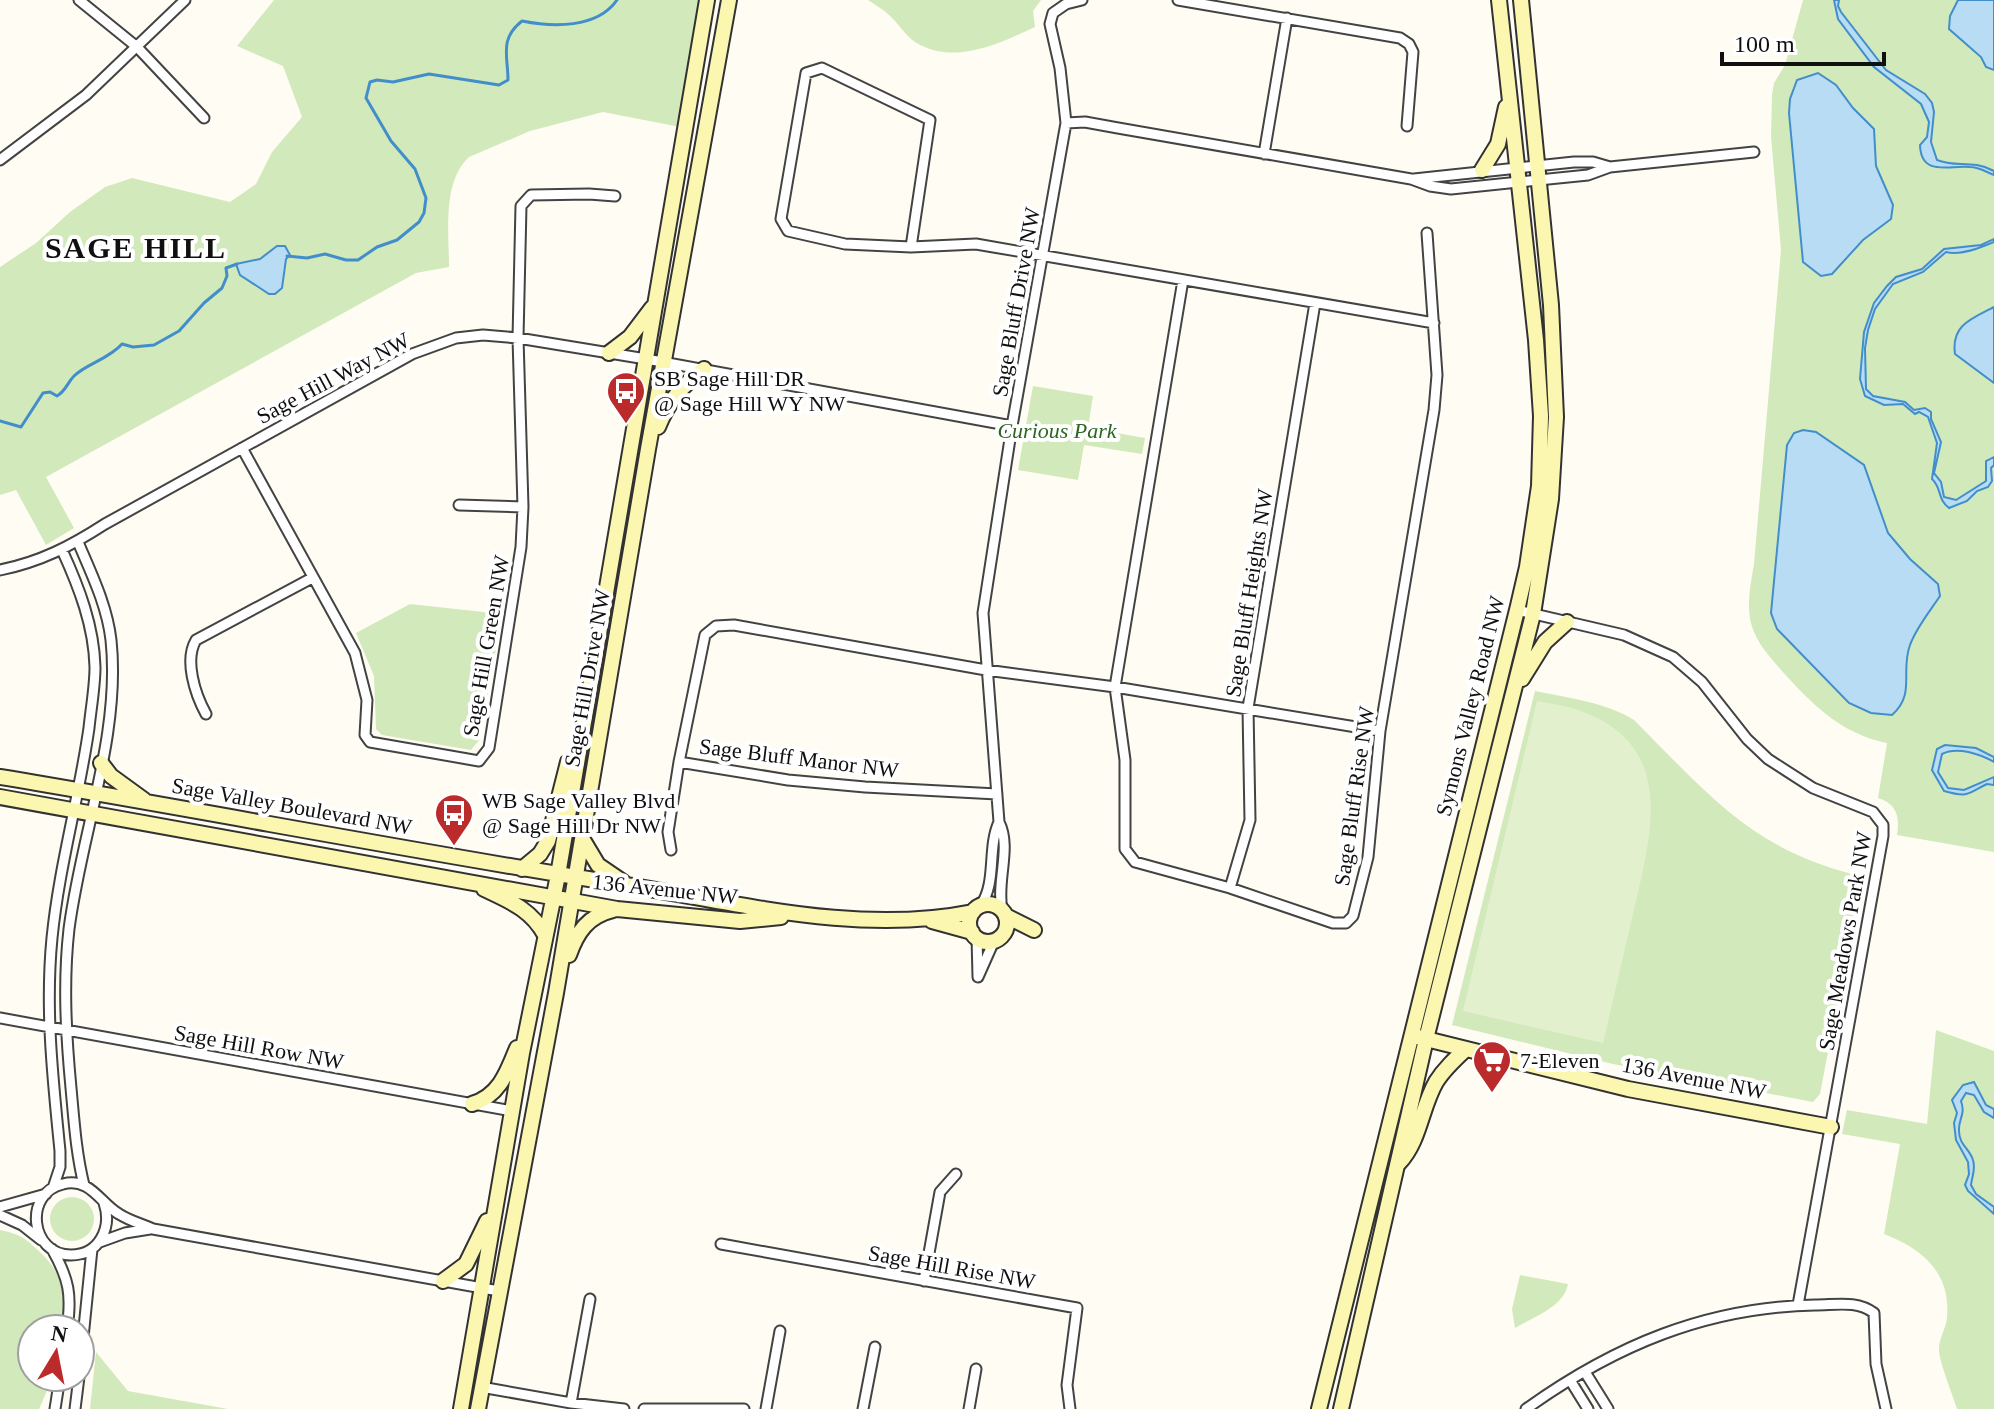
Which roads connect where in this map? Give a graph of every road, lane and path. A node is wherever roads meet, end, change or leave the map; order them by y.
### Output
1 (79, 0) edge
2 (185, 0) edge
3 (707, 0) edge
4 (729, 0) edge
5 (1082, 0) edge
6 (1178, 0) edge
7 (1499, 0) edge
8 (1521, 0) edge
9 (1287, 18) junction
10 (137, 47) junction
11 (1510, 91) junction
12 (204, 118) dead end
13 (1066, 123) junction
14 (1407, 126) dead end
15 (1754, 152) dead end
16 (1264, 154) junction
17 (0, 160) edge
18 (1538, 164) junction
19 (1517, 166) junction
20 (1610, 167) junction
21 (1482, 170) junction
22 (1411, 179) junction
23 (1540, 181) junction
24 (1519, 182) junction
25 (615, 196) dead end
26 (1427, 233) dead end
27 (911, 247) junction
28 (1044, 256) junction
29 (1183, 280) junction
30 (1315, 303) junction
31 (655, 304) junction
32 (1434, 323) junction
33 (518, 338) junction
34 (609, 353) junction
35 (646, 359) junction
36 (664, 362) junction
37 (704, 369) junction
38 (1012, 426) junction
39 (242, 448) junction
40 (648, 449) junction
41 (459, 505) dead end
42 (523, 507) junction
43 (78, 542) junction
44 (62, 550) junction
45 (0, 570) edge
46 (312, 578) junction
47 (1517, 610) junction
48 (1533, 614) junction
49 (1567, 622) junction
50 (986, 670) junction
51 (1115, 687) junction
52 (1514, 693) junction
53 (1248, 708) junction
54 (206, 714) dead end
55 (1380, 731) junction
56 (581, 732) junction
57 (679, 762) junction
58 (101, 763) junction
59 (0, 777) edge
60 (79, 790) junction
61 (95, 793) junction
62 (997, 794) junction
63 (0, 797) edge
64 (147, 803) junction
65 (75, 810) junction
66 (91, 813) junction
67 (999, 822) junction
68 (582, 839) junction
69 (671, 850) dead end
70 (522, 869) junction
71 (558, 875) junction
72 (576, 878) junction
73 (466, 881) junction
74 (630, 886) junction
75 (1230, 888) junction
76 (553, 896) junction
77 (572, 900) junction
78 (617, 909) junction
79 (977, 909) junction
80 (1004, 913) junction
81 (802, 915) junction
82 (928, 920) junction
83 (545, 935) junction
84 (974, 935) junction
85 (999, 937) junction
86 (556, 993) junction
87 (0, 1018) edge
88 (528, 1022) junction
89 (48, 1027) junction
90 (549, 1027) junction
91 (66, 1030) junction
92 (1410, 1035) junction
93 (1426, 1039) junction
94 (1466, 1049) junction
95 (472, 1104) junction
96 (512, 1111) junction
97 (1831, 1127) junction
98 (1396, 1167) junction
99 (956, 1174) dead end
100 (84, 1185) junction
101 (49, 1191) junction
102 (104, 1203) junction
103 (496, 1203) junction
104 (0, 1207) edge
105 (0, 1215) edge
106 (153, 1229) junction
107 (44, 1242) junction
108 (721, 1244) dead end
109 (96, 1245) junction
110 (52, 1249) junction
111 (443, 1281) junction
112 (924, 1281) junction
113 (481, 1288) junction
114 (499, 1291) junction
115 (590, 1299) dead end
116 (1798, 1305) junction
117 (68, 1313) edge
118 (87, 1313) edge
119 (780, 1331) dead end
120 (875, 1347) dead end
121 (976, 1369) dead end
122 (1585, 1372) junction
123 (1570, 1380) junction
124 (481, 1387) junction
125 (571, 1403) junction
126 (461, 1409) edge
127 (478, 1409) edge
128 (624, 1409) edge
129 (644, 1409) edge
130 (744, 1409) edge
131 (766, 1409) edge
132 (863, 1409) edge
133 (969, 1409) edge
134 (1070, 1409) edge
135 (1319, 1409) edge
136 (1341, 1409) edge
137 (1526, 1409) edge
138 (1588, 1409) edge
139 (1608, 1409) edge
140 (1886, 1409) edge

1 - 10 street
2 - 10 street
3 - 31 street, Sage Hill Drive NW
4 - 36 street, Sage Hill Drive NW
5 - 13 street, Sage Bluff Drive NW
6 - 9 street
7 - 11 street, Symons Valley Road NW
8 - 18 street, Symons Valley Road NW
9 - 14 street
9 - 16 street
10 - 12 street
10 - 17 street
11 - 19 street, Symons Valley Road NW
11 - 21 street
13 - 16 street
13 - 28 street, Sage Bluff Drive NW
15 - 20 street
16 - 22 street
18 - 19 street
18 - 20 street
18 - 23 street, Symons Valley Road NW
19 - 21 street
19 - 24 street, Symons Valley Road NW
20 - 23 street
21 - 22 street
22 - 24 street
23 - 24 street
23 - 48 street, Symons Valley Road NW
24 - 47 street, Symons Valley Road NW
25 - 33 street, Sage Hill Green NW
26 - 32 street, Sage Bluff Rise NW
27 - 27 street
27 - 28 street
28 - 29 street
28 - 38 street, Sage Bluff Drive NW
29 - 30 street
29 - 51 street, Sage Bluff Rise NW
30 - 32 street
30 - 53 street, Sage Bluff Heights NW
31 - 34 street
31 - 35 street, Sage Hill Drive NW
32 - 55 street, Sage Bluff Rise NW
33 - 34 street, Sage Hill Way NW
33 - 39 street, Sage Hill Way NW
33 - 42 street, Sage Hill Green NW
34 - 35 street, Sage Hill Way NW
35 - 36 street, Sage Hill Way NW
35 - 56 street, Sage Hill Drive NW
36 - 37 street, Sage Hill Way NW
36 - 40 street, Sage Hill Drive NW
37 - 38 street, Sage Hill Way NW
37 - 40 street
38 - 50 street, Sage Bluff Drive NW
39 - 43 street, Sage Hill Way NW
39 - 46 street, Sage Hill Green NW
40 - 68 street, Sage Hill Drive NW
41 - 42 street
42 - 46 street, Sage Hill Green NW
43 - 44 street, Sage Hill Way NW
43 - 58 street
44 - 45 street, Sage Hill Way NW
44 - 60 street
46 - 54 street
47 - 48 street, Sage Meadows Park NW
47 - 92 street, Symons Valley Road NW
48 - 49 street, Sage Meadows Park NW
48 - 52 street, Symons Valley Road NW
49 - 52 street
49 - 97 street, Sage Meadows Park NW
50 - 51 street, Sage Bluff Manor NW
50 - 57 street, Sage Bluff Manor NW
50 - 62 street, Sage Bluff Drive NW
51 - 53 street, Sage Bluff Manor NW
51 - 75 street, Sage Bluff Rise NW
52 - 93 street, Symons Valley Road NW
53 - 55 street, Sage Bluff Manor NW
53 - 75 street, Sage Bluff Heights NW
55 - 75 street, Sage Bluff Rise NW
56 - 70 street
56 - 71 street, Sage Hill Drive NW
57 - 62 street, Sage Bluff Manor NW
57 - 69 street
58 - 61 street
58 - 64 street
59 - 60 street, Sage Valley Boulevard NW
60 - 61 street, Sage Valley Boulevard NW
60 - 65 street
61 - 64 street, Sage Valley Boulevard NW
61 - 66 street
62 - 67 street, Sage Bluff Drive NW
63 - 65 street, Sage Valley Boulevard NW
64 - 70 street, Sage Valley Boulevard NW
65 - 66 street, Sage Valley Boulevard NW
65 - 89 street
66 - 73 street, Sage Valley Boulevard NW
66 - 91 street
67 - 79 street, Sage Bluff Drive NW
67 - 80 street, Sage Bluff Drive NW
68 - 72 street, Sage Hill Drive NW
68 - 74 street
70 - 71 street, Sage Valley Boulevard NW
71 - 72 street, Sage Valley Boulevard NW
71 - 76 street, Sage Hill Drive NW
72 - 74 street, 136 Avenue NW
72 - 77 street, Sage Hill Drive NW
73 - 76 street, Sage Valley Boulevard NW
73 - 83 street
74 - 81 street, 136 Avenue NW
76 - 77 street, Sage Valley Boulevard NW
76 - 83 street, Sage Hill Drive NW
77 - 78 street, 136 Avenue NW
77 - 86 street, Sage Hill Drive NW
78 - 81 street, 136 Avenue NW
78 - 86 street
79 - 80 street
79 - 82 street, 136 Avenue NW
79 - 84 street
80 - 85 street
80 - 85 street
81 - 82 street, 136 Avenue NW
82 - 84 street, 136 Avenue NW
83 - 88 street, Sage Hill Drive NW
84 - 85 street
84 - 85 street
86 - 90 street, Sage Hill Drive NW
87 - 89 street, Sage Hill Row NW
88 - 90 street
88 - 95 street
88 - 96 street, Sage Hill Drive NW
89 - 91 street, Sage Hill Row NW
89 - 101 street
90 - 114 street, Sage Hill Drive NW
91 - 95 street, Sage Hill Row NW
91 - 100 street
92 - 93 street, 136 Avenue NW
92 - 135 street, Symons Valley Road NW
93 - 94 street, 136 Avenue NW
93 - 98 street, Symons Valley Road NW
94 - 97 street, 136 Avenue NW
94 - 98 street
95 - 96 street, Sage Hill Row NW
96 - 103 street, Sage Hill Drive NW
97 - 116 street, Sage Meadows Park NW
98 - 136 street, Symons Valley Road NW
99 - 112 street
100 - 101 street
100 - 102 street
101 - 104 street
101 - 107 street
102 - 106 street
102 - 109 street
103 - 111 street
103 - 113 street, Sage Hill Drive NW
105 - 107 street
106 - 109 street
106 - 111 street
107 - 110 street
108 - 112 street, Sage Hill Rise NW
109 - 110 street
109 - 118 street
110 - 117 street
111 - 113 street
112 - 134 street, Sage Hill Rise NW
113 - 114 street
113 - 126 street, Sage Hill Drive NW
114 - 124 street, Sage Hill Drive NW
115 - 125 street
116 - 122 street
116 - 140 street
119 - 131 street
120 - 132 street
121 - 133 street
122 - 123 street
122 - 139 street
123 - 137 street
123 - 138 street
124 - 125 street
124 - 127 street, Sage Hill Drive NW
125 - 128 street
129 - 130 street

